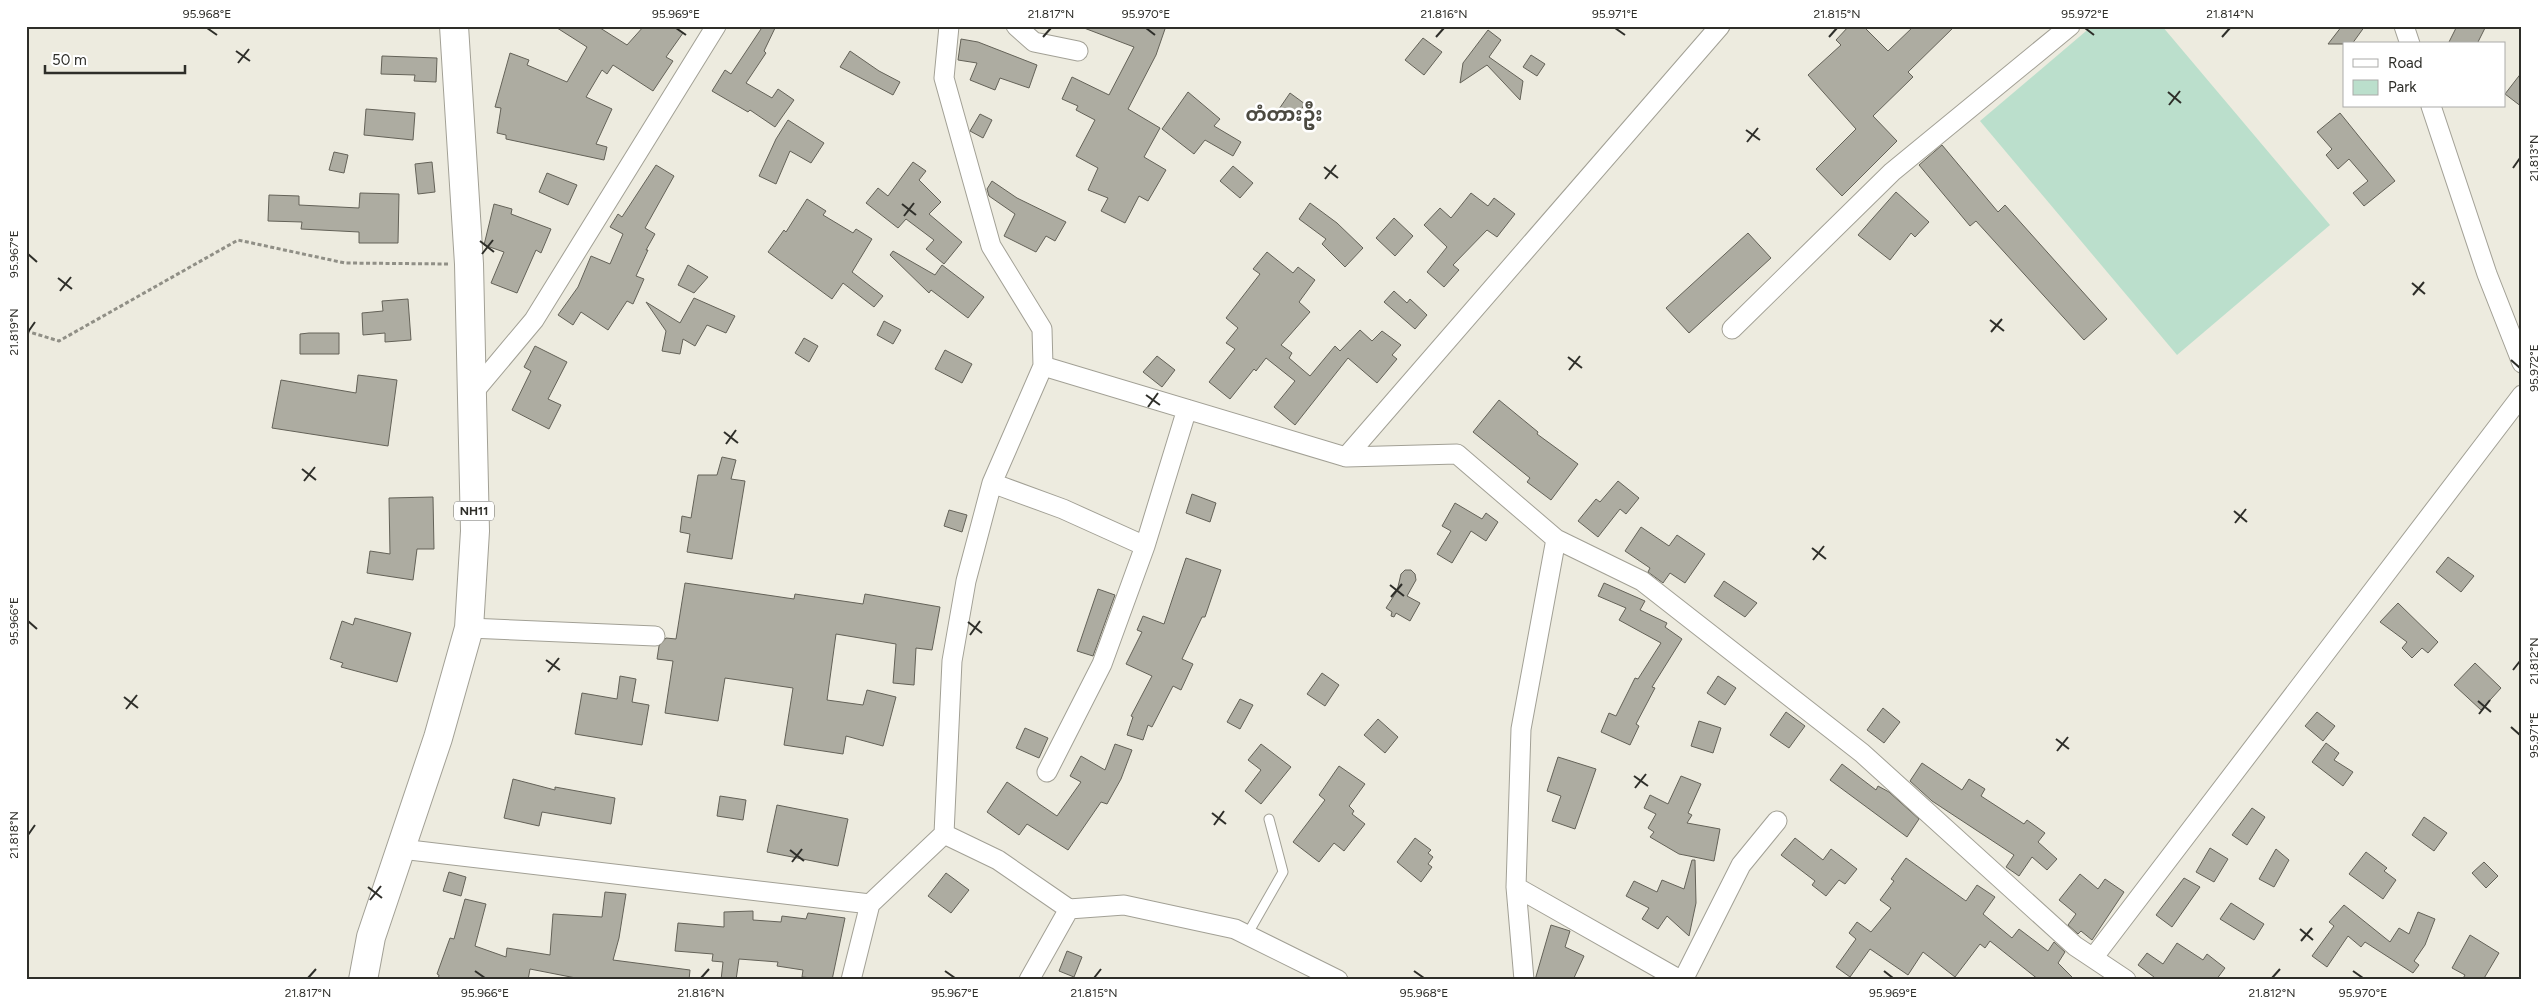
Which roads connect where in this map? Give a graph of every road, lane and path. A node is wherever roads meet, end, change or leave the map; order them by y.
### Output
1 (454, 26) edge
2 (716, 26) edge
3 (949, 26) edge
4 (1016, 26) edge
5 (1720, 26) edge
6 (2070, 26) edge
7 (2404, 26) edge
8 (2409, 42) edge
9 (1078, 51) dead end
10 (2432, 108) edge
11 (470, 264) junction
12 (1732, 329) dead end
13 (26, 331) edge
14 (2522, 363) edge
15 (1043, 366) junction
16 (472, 394) junction
17 (2522, 395) edge
18 (1187, 409) junction
19 (1346, 457) junction
20 (992, 483) junction
21 (1556, 539) junction
22 (1145, 546) junction
23 (469, 628) junction
24 (655, 636) dead end
25 (1047, 772) dead end
26 (1269, 819) dead end
27 (1777, 822) dead end
28 (944, 834) junction
29 (401, 850) junction
30 (1516, 887) junction
31 (870, 904) junction
32 (1069, 909) junction
33 (1247, 935) junction
34 (2093, 958) junction
35 (363, 980) edge
36 (851, 980) edge
37 (1029, 980) edge
38 (1338, 980) edge
39 (1524, 980) edge
40 (1682, 980) edge
41 (2126, 980) edge

1 - 11 highway, NH11
2 - 16 street
3 - 15 street
4 - 9 street
5 - 19 street
6 - 12 street
7 - 8 street
10 - 14 street
11 - 13 path
11 - 16 highway, NH11
15 - 18 street
15 - 20 street
16 - 23 highway, NH11
17 - 34 street
18 - 19 street
18 - 22 street
19 - 21 street
20 - 22 street
20 - 28 street
21 - 30 street
21 - 34 street
22 - 25 street
23 - 24 street
23 - 29 highway, NH11
26 - 33 lane
27 - 40 street
28 - 31 street
28 - 32 street
29 - 31 street
29 - 35 highway, NH11
30 - 39 street
30 - 40 street
31 - 36 street
32 - 33 street
32 - 37 street
33 - 38 street
34 - 41 street

